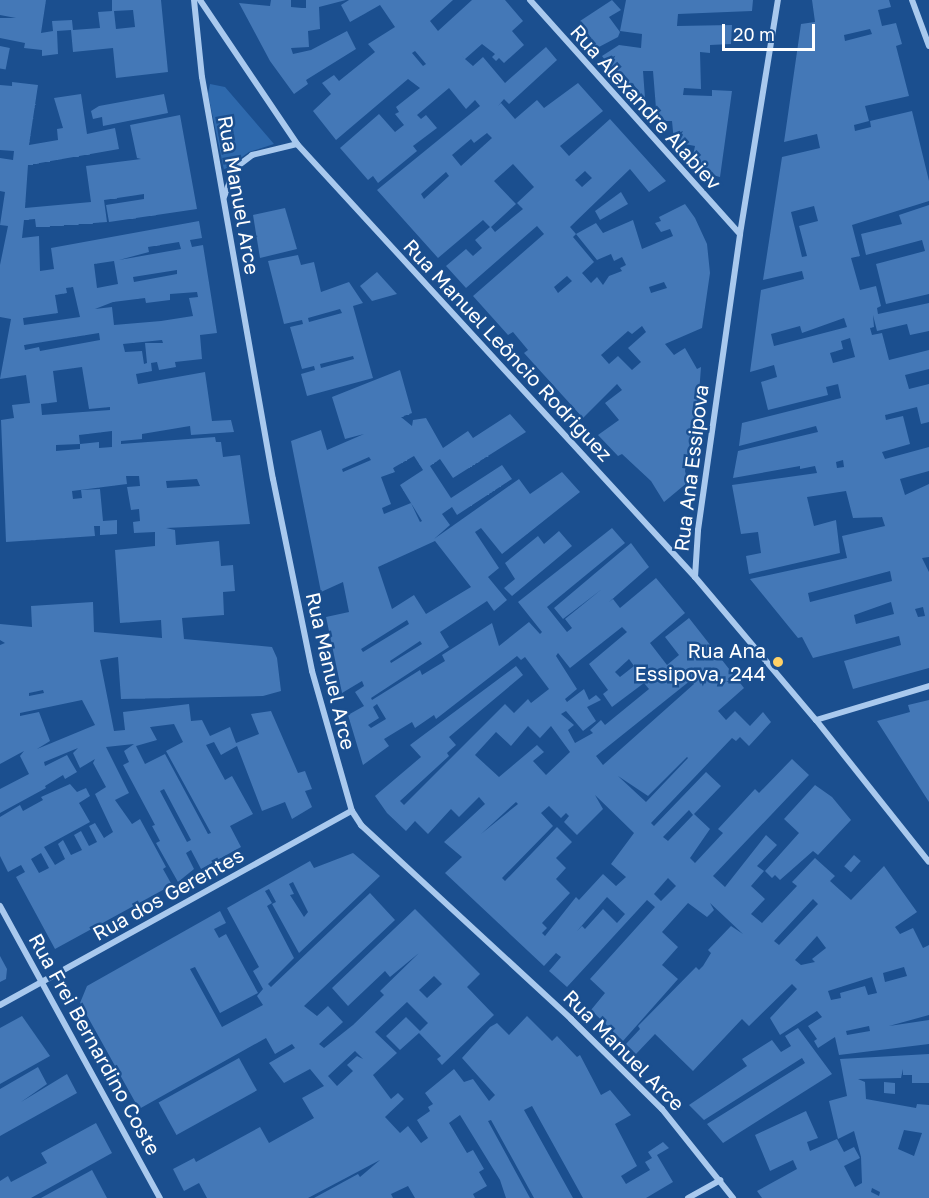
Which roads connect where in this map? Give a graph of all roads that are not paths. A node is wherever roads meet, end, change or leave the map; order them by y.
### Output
1 (194, 0) edge
2 (200, 0) edge
3 (530, 0) edge
4 (778, 0) edge
5 (912, 0) edge
6 (929, 46) edge
7 (297, 144) junction
8 (223, 200) junction
9 (740, 234) junction
10 (695, 577) junction
11 (929, 686) edge
12 (816, 720) junction
13 (352, 811) junction
14 (929, 862) edge
15 (0, 906) edge
16 (42, 982) junction
17 (0, 1005) edge
18 (720, 1180) junction
19 (160, 1198) edge
20 (688, 1198) edge
21 (733, 1198) edge

1 - 8 street, Rua Manuel Arce
2 - 7 street, Rua Manuel Leôncio Rodriguez
3 - 9 street, Rua Alexandre Alabiev
4 - 9 street, Rua Ana Essipova
5 - 6 street
7 - 8 street
7 - 10 street, Rua Manuel Leôncio Rodriguez
8 - 13 street, Rua Manuel Arce
9 - 10 street, Rua Ana Essipova
10 - 12 street, Rua Ana Essipova
11 - 12 street
12 - 14 street, Rua Ana Essipova
13 - 16 street, Rua dos Gerentes
13 - 18 street, Rua Manuel Arce
15 - 16 street, Rua Frei Bernardino Coste
16 - 17 street, Rua dos Gerentes
16 - 19 street, Rua Frei Bernardino Coste
18 - 20 street
18 - 21 street, Rua Manuel Arce

